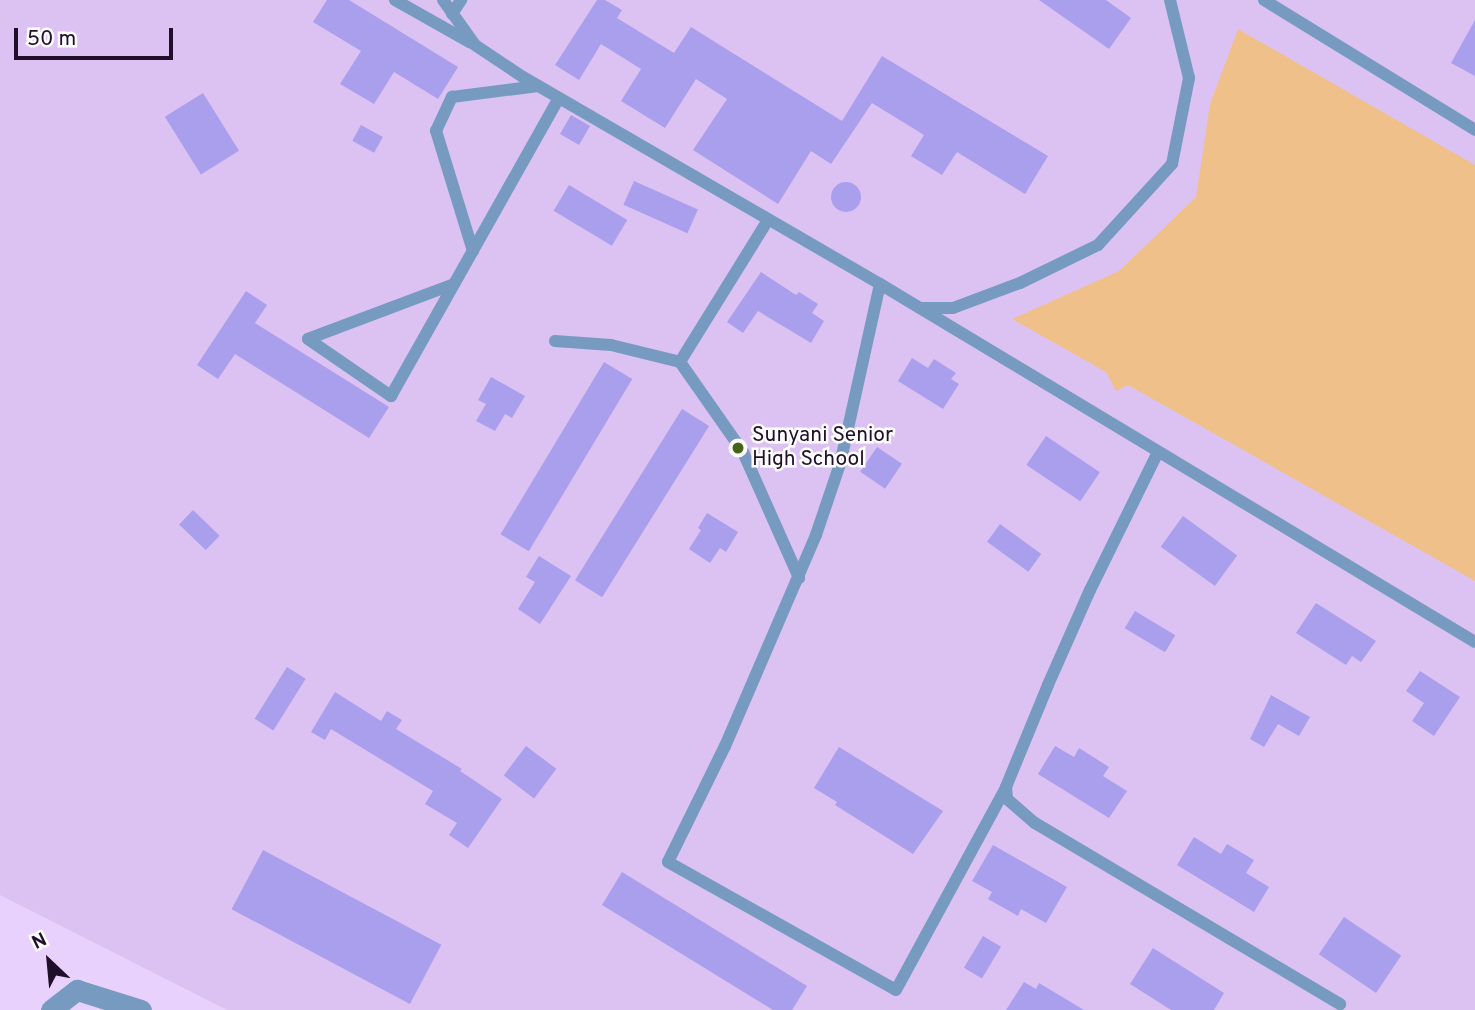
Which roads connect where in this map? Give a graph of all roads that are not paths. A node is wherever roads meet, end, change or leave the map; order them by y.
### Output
1 (395, 0) edge
2 (443, 0) edge
3 (461, 0) edge
4 (1170, 0) edge
5 (1264, 0) edge
6 (453, 14) junction
7 (475, 45) junction
8 (538, 86) junction
9 (559, 98) junction
10 (1475, 130) edge
11 (768, 220) junction
12 (473, 251) junction
13 (454, 284) junction
14 (880, 284) junction
15 (918, 308) junction
16 (555, 341) dead end
17 (680, 362) junction
18 (1158, 452) junction
19 (799, 578) junction
20 (1475, 642) edge
21 (1006, 787) junction
22 (1340, 1004) dead end
23 (51, 1010) edge
24 (141, 1010) edge

1 - 7 lane
2 - 6 lane
3 - 6 lane
4 - 15 lane
5 - 10 lane
6 - 7 lane
7 - 8 lane
8 - 9 lane
8 - 12 lane
9 - 11 lane
9 - 12 lane
11 - 14 lane
11 - 17 lane
12 - 13 lane
13 - 13 lane
14 - 15 lane
14 - 19 lane
15 - 18 lane
16 - 17 lane
17 - 19 lane
18 - 20 lane
18 - 21 lane
19 - 21 lane
21 - 22 lane
23 - 24 street

